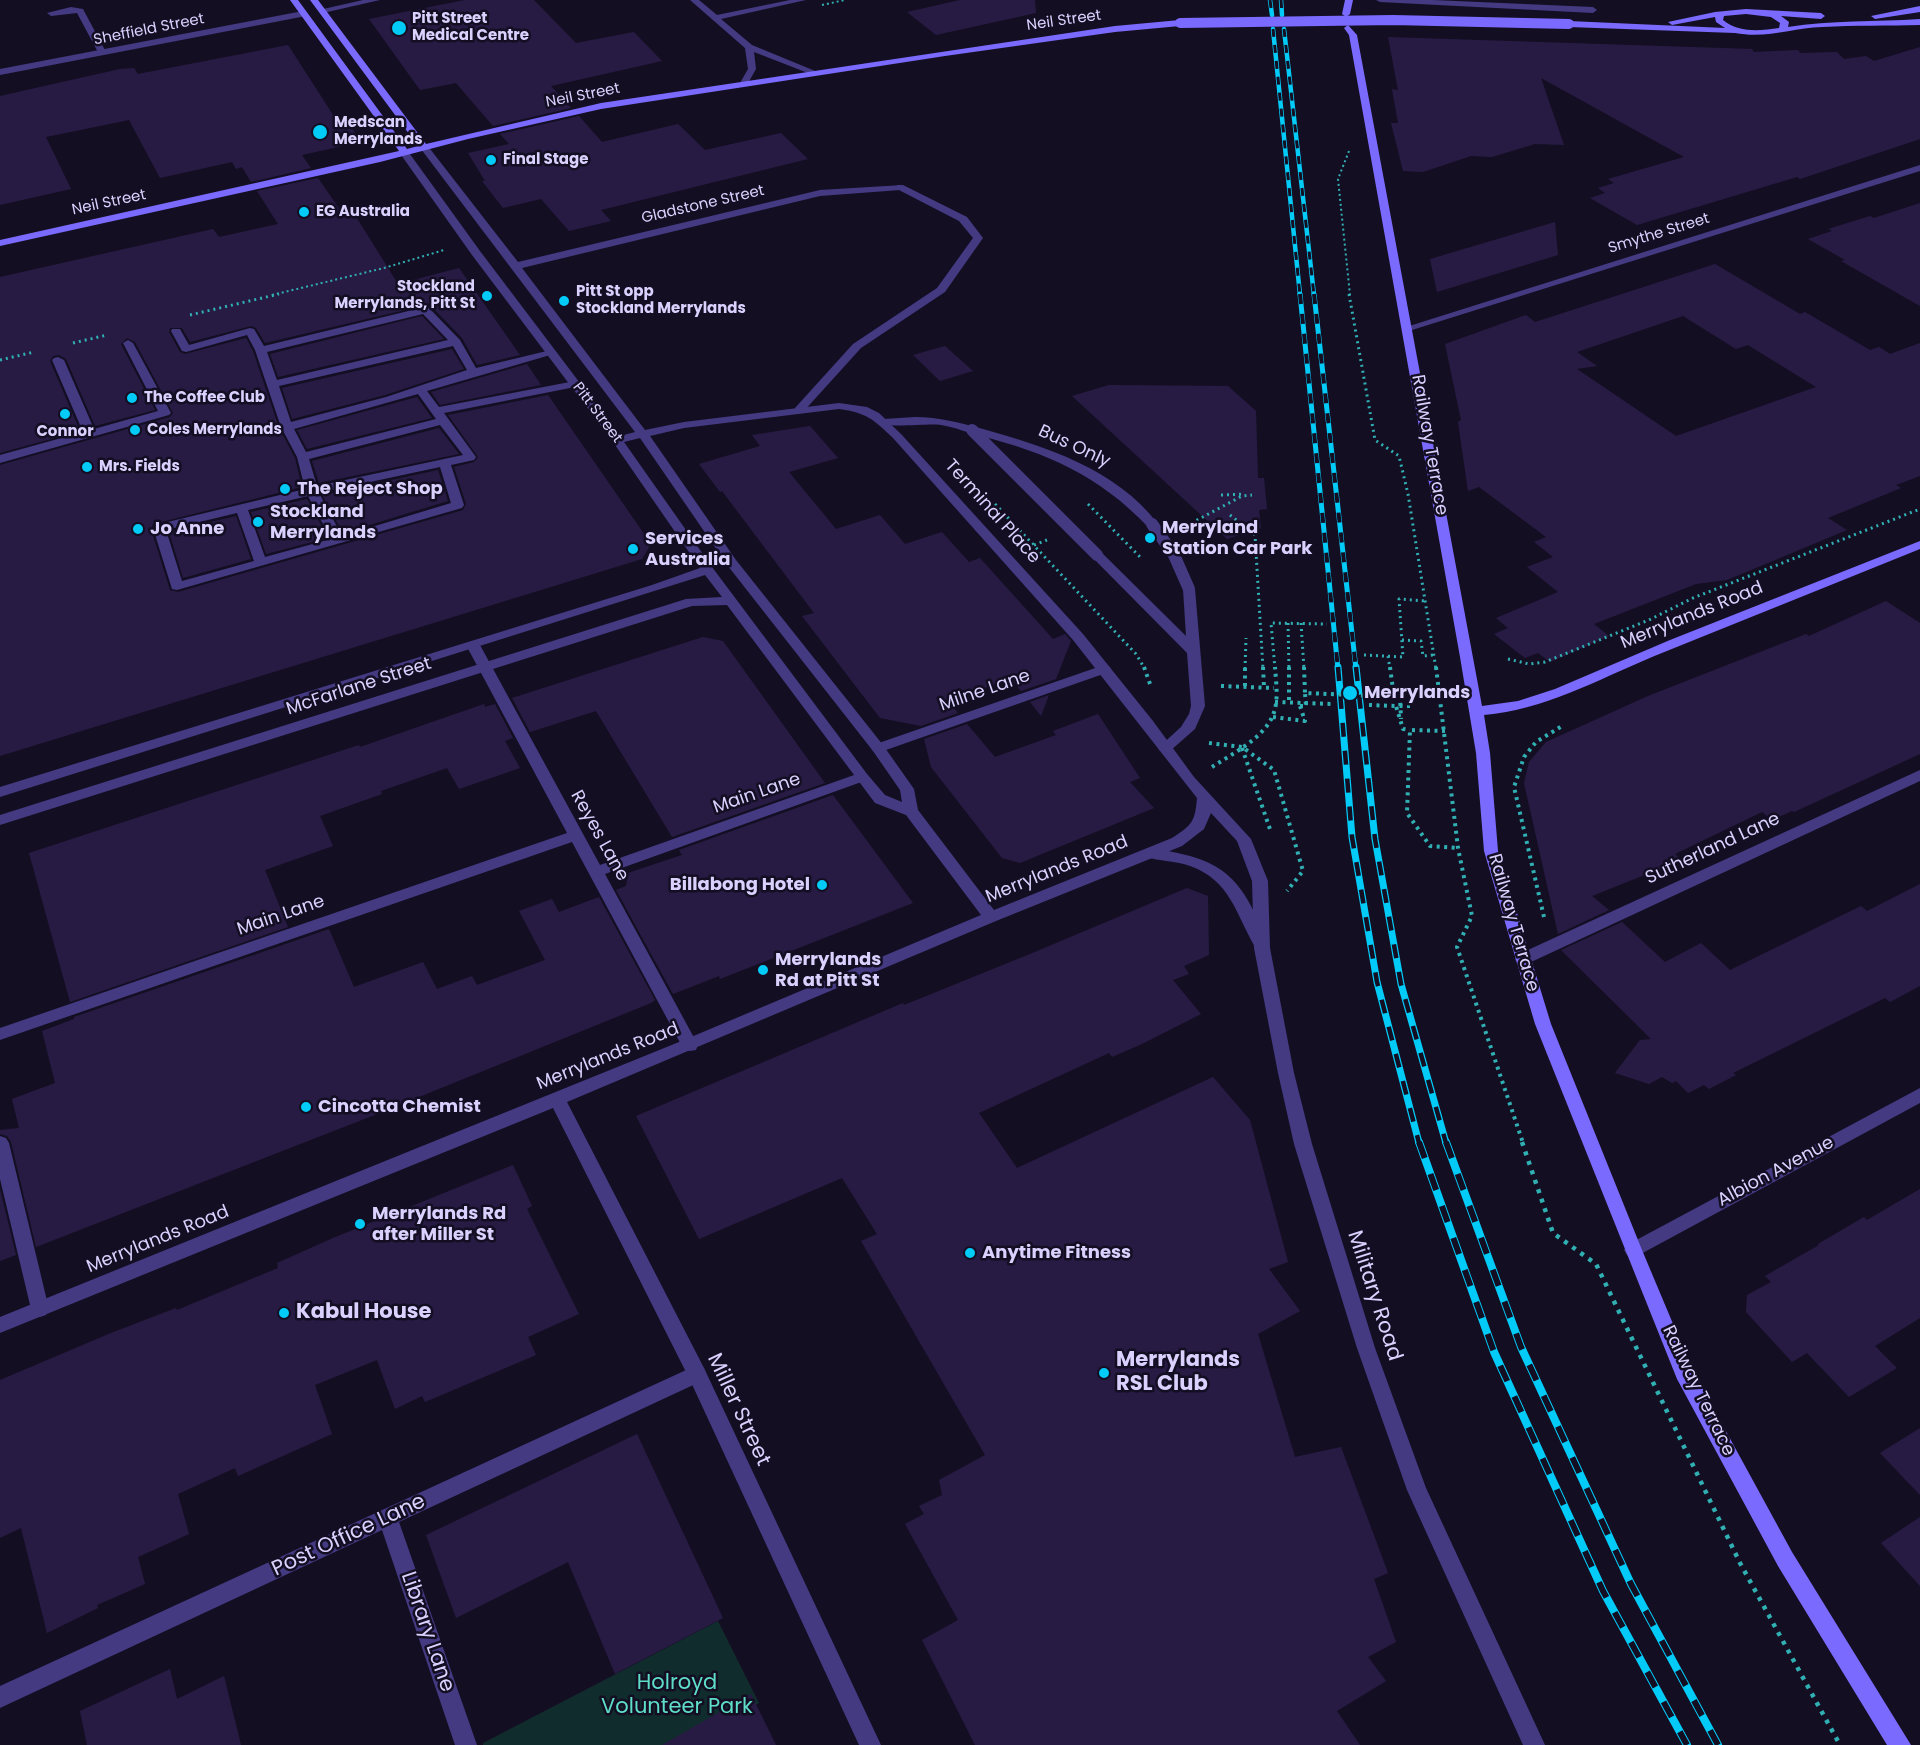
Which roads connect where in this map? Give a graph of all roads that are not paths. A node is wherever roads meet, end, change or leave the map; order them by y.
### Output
1 (294, 0) edge
2 (314, 0) edge
3 (376, 0) edge
4 (694, 0) edge
5 (802, 0) edge
6 (1349, 0) edge
7 (1380, 0) edge
8 (1736, 4) edge
9 (1920, 9) edge
10 (323, 10) junction
11 (1593, 10) dead end
12 (1770, 12) junction
13 (51, 13) dead end
14 (303, 14) junction
15 (1346, 14) dead end
16 (1720, 14) junction
17 (714, 18) junction
18 (1920, 22) edge
19 (1640, 26) junction
20 (1348, 28) dead end
21 (1783, 29) junction
22 (1738, 31) junction
23 (748, 47) junction
24 (102, 52) junction
25 (0, 72) edge
26 (816, 73) junction
27 (744, 83) junction
28 (424, 147) junction
29 (404, 152) junction
30 (1920, 168) edge
31 (0, 243) edge
32 (516, 266) junction
33 (1408, 328) junction
34 (176, 331) dead end
35 (456, 342) junction
36 (128, 343) dead end
37 (261, 351) junction
38 (551, 353) junction
39 (58, 360) dead end
40 (473, 372) junction
41 (272, 384) junction
42 (575, 384) junction
43 (420, 389) junction
44 (799, 410) junction
45 (441, 415) junction
46 (884, 422) junction
47 (287, 427) junction
48 (972, 430) junction
49 (90, 434) junction
50 (642, 434) junction
51 (617, 440) junction
52 (1, 455) edge
53 (303, 457) junction
54 (444, 463) junction
55 (312, 491) junction
56 (241, 507) junction
57 (338, 541) junction
58 (1920, 545) edge
59 (261, 563) junction
60 (708, 570) junction
61 (731, 601) junction
62 (473, 645) junction
63 (1193, 651) junction
64 (484, 666) junction
65 (1104, 669) junction
66 (1476, 711) junction
67 (878, 748) junction
68 (1165, 748) junction
69 (1920, 775) edge
70 (862, 777) junction
71 (0, 792) edge
72 (1204, 799) junction
73 (911, 811) junction
74 (0, 820) edge
75 (576, 835) junction
76 (1244, 839) joint
77 (1150, 854) junction
78 (596, 872) junction
79 (991, 917) junction
80 (1262, 948) junction
81 (1523, 959) junction
82 (0, 1034) edge
83 (690, 1045) junction
84 (1920, 1095) edge
85 (557, 1099) junction
86 (0, 1143) edge
87 (1633, 1250) junction
88 (40, 1309) junction
89 (0, 1325) edge
90 (697, 1374) junction
91 (388, 1518) junction
92 (0, 1697) edge
93 (466, 1745) edge
94 (870, 1745) edge
95 (1534, 1745) edge
96 (1900, 1745) edge

1 - 14 main road, Pitt Street
2 - 10 main road, Pitt Street
3 - 10 street
4 - 17 street
5 - 17 street
6 - 15 main road
7 - 11 street
8 - 12 main road
8 - 16 main road
9 - 12 main road
10 - 28 main road, Pitt Street
12 - 21 main road
13 - 24 street
14 - 24 street, Sheffield Street
14 - 29 main road, Pitt Street
16 - 19 main road
16 - 22 main road
17 - 23 street
18 - 21 main road
19 - 22 main road
19 - 26 main road, Neil Street, bridge
20 - 33 main road, Railway Terrace
21 - 22 main road
23 - 26 street
23 - 27 street
24 - 25 street, Sheffield Street
26 - 27 main road, Neil Street
27 - 28 main road, Neil Street
28 - 29 main road, Neil Street
28 - 32 street, Pitt Street
29 - 31 main road, Neil Street
29 - 38 street, Pitt Street
30 - 33 street, Smythe Street
32 - 44 street, Gladstone Street
32 - 50 street, Pitt Street
33 - 66 main road, Railway Terrace
34 - 37 street
35 - 37 street
35 - 40 street
35 - 41 street
36 - 49 street
37 - 41 street
38 - 40 street
38 - 42 street, Pitt Street
39 - 49 street
40 - 43 street
41 - 47 street
42 - 45 street
42 - 51 street, Pitt Street
43 - 45 street
43 - 47 street
44 - 46 street, Terminal Place
44 - 50 street, Terminal Place
45 - 53 street
45 - 54 street
46 - 48 street, Bus Only
46 - 65 street, Terminal Place
47 - 53 street
48 - 63 street, bridge
48 - 63 street, Bus Only, bridge
49 - 52 street
50 - 51 street, Terminal Place
50 - 67 street, Pitt Street
51 - 60 street, Pitt Street
53 - 55 street
54 - 55 street
54 - 57 street
55 - 56 street
55 - 57 street
56 - 59 street
56 - 59 street
57 - 59 street
58 - 66 main road, Merrylands Road
60 - 61 street, Pitt Street
60 - 62 street, McFarlane Street
61 - 64 street, McFarlane Street
61 - 70 street, Pitt Street
62 - 64 street, Reyes Lane
62 - 71 street, McFarlane Street
63 - 68 street, Bus Only
64 - 74 street, McFarlane Street
64 - 75 street, Reyes Lane
65 - 67 street, Milne Lane
65 - 68 street, Terminal Place
66 - 81 main road, Railway Terrace
67 - 73 street, Pitt Street
68 - 72 street, Terminal Place
69 - 81 street, Sutherland Lane
70 - 73 street, Pitt Street
70 - 78 street, Main Lane
72 - 76 street, Terminal Place
72 - 77 street, Merrylands Road
73 - 79 street, Pitt Street
75 - 78 street, Reyes Lane
75 - 82 street, Main Lane
76 - 80 street, Military Road
77 - 79 street, Merrylands Road
77 - 80 street
78 - 83 street, Reyes Lane
79 - 83 street, Merrylands Road
80 - 95 street, Military Road
81 - 87 main road, Railway Terrace
83 - 85 street, Merrylands Road
84 - 87 street, Albion Avenue
85 - 88 street, Merrylands Road
85 - 90 street, Miller Street
86 - 88 street
87 - 96 main road, Railway Terrace
88 - 89 street, Merrylands Road
90 - 91 street, Post Office Lane
90 - 94 street, Miller Street
91 - 92 street, Post Office Lane
91 - 93 street, Library Lane

